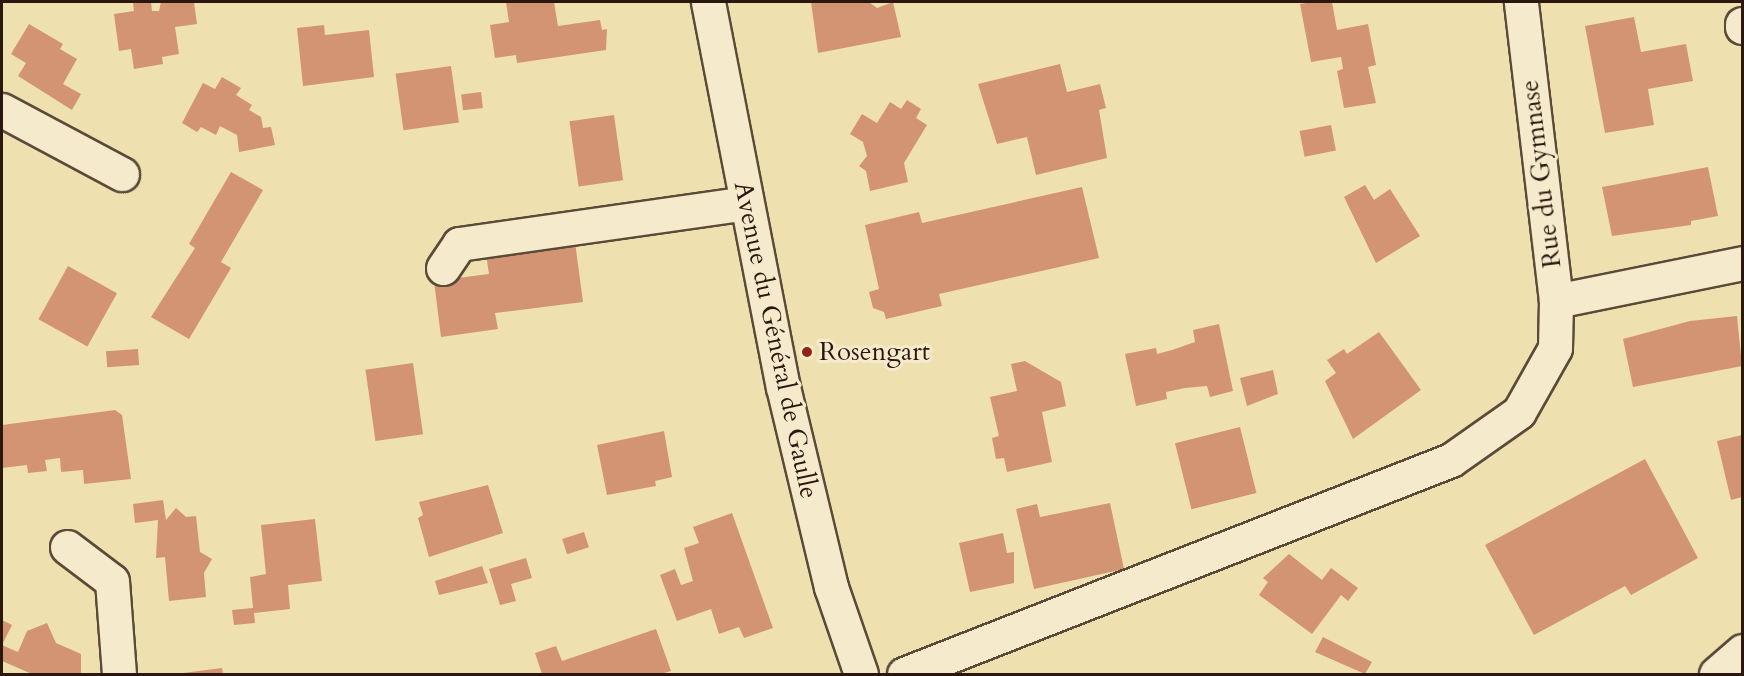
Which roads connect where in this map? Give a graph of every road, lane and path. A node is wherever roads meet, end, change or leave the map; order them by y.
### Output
1 (708, 2) edge
2 (1521, 2) edge
3 (2, 110) edge
4 (123, 174) dead end
5 (746, 203) junction
6 (1743, 263) edge
7 (443, 268) dead end
8 (1556, 301) junction
9 (68, 547) dead end
10 (1743, 651) edge
11 (119, 675) edge
12 (861, 675) edge
13 (904, 675) edge
14 (1716, 675) edge

1 - 5 street, Avenue du Général de Gaulle
2 - 8 street, Rue du Gymnase
3 - 4 street
5 - 7 street
5 - 12 street, Avenue du Général de Gaulle
6 - 8 street
8 - 13 street, Rue du Gymnase
9 - 11 street
10 - 14 street

